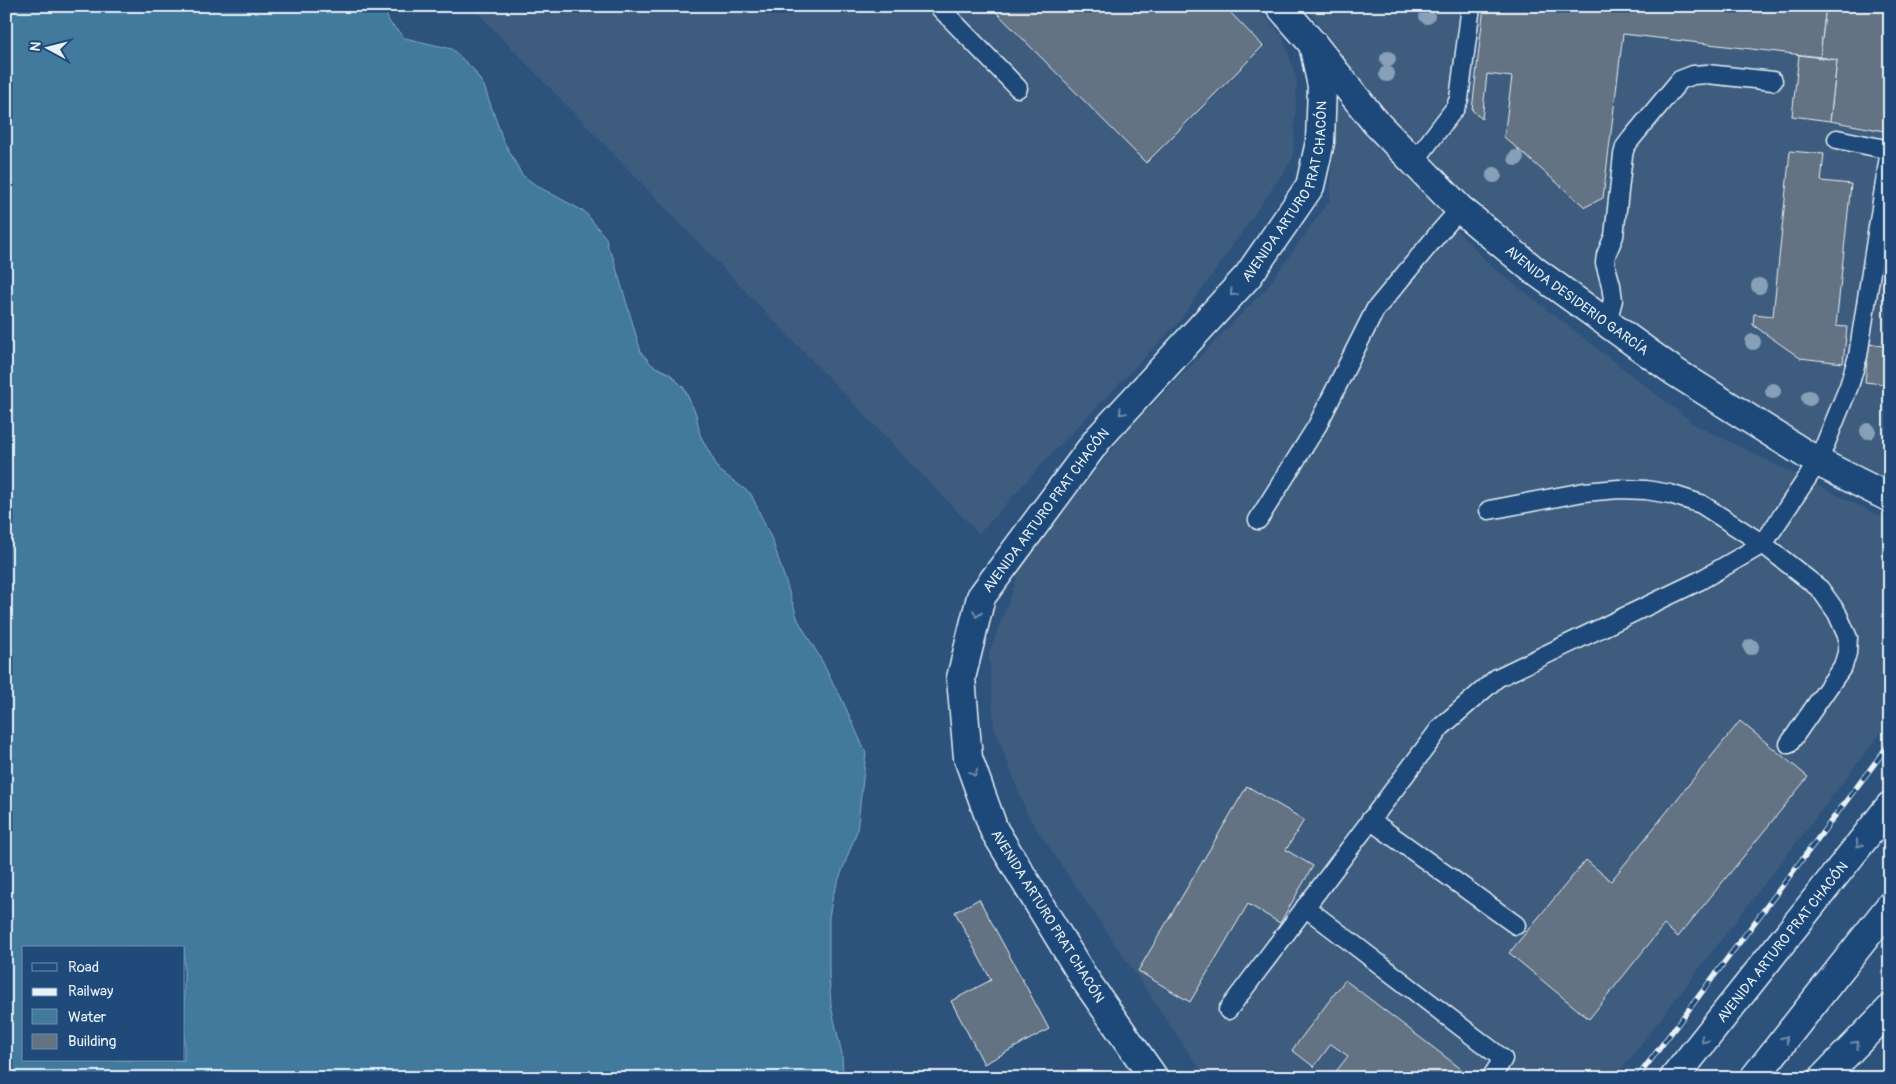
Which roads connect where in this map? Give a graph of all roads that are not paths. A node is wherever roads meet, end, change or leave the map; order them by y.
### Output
1 (938, 6) edge
2 (1280, 6) edge
3 (1471, 6) edge
4 (1313, 44) junction
5 (1772, 81) dead end
6 (1018, 88) dead end
7 (1837, 139) dead end
8 (1890, 150) edge
9 (1414, 162) junction
10 (1460, 209) junction
11 (1607, 322) junction
12 (1818, 462) junction
13 (1890, 498) edge
14 (1489, 510) dead end
15 (1258, 520) dead end
16 (1763, 544) junction
17 (1789, 744) dead end
18 (1890, 806) edge
19 (1370, 820) junction
20 (1890, 906) edge
21 (1305, 907) junction
22 (1516, 924) dead end
23 (1890, 1009) edge
24 (1228, 1010) dead end
25 (1154, 1078) edge
26 (1491, 1078) edge
27 (1674, 1078) edge
28 (1754, 1078) edge
29 (1823, 1078) edge

1 - 6 lane
2 - 4 street, AVENIDA ARTURO PRAT CHACÓN
3 - 9 lane
4 - 9 street, AVENIDA DESIDERIO GARCÍA
4 -> 25 street, AVENIDA ARTURO PRAT CHACÓN
5 - 11 lane
7 - 8 lane
8 - 12 lane
9 - 10 street, AVENIDA DESIDERIO GARCÍA
10 - 11 street, AVENIDA DESIDERIO GARCÍA
10 - 15 lane
11 - 12 street, AVENIDA DESIDERIO GARCÍA
12 - 13 street, AVENIDA DESIDERIO GARCÍA
12 - 16 lane
14 - 16 lane
16 - 17 lane
16 - 19 lane
18 -> 27 street, AVENIDA ARTURO PRAT CHACÓN
19 - 21 lane
19 - 22 lane
28 -> 20 street
21 - 24 lane
21 - 26 lane
29 -> 23 street

